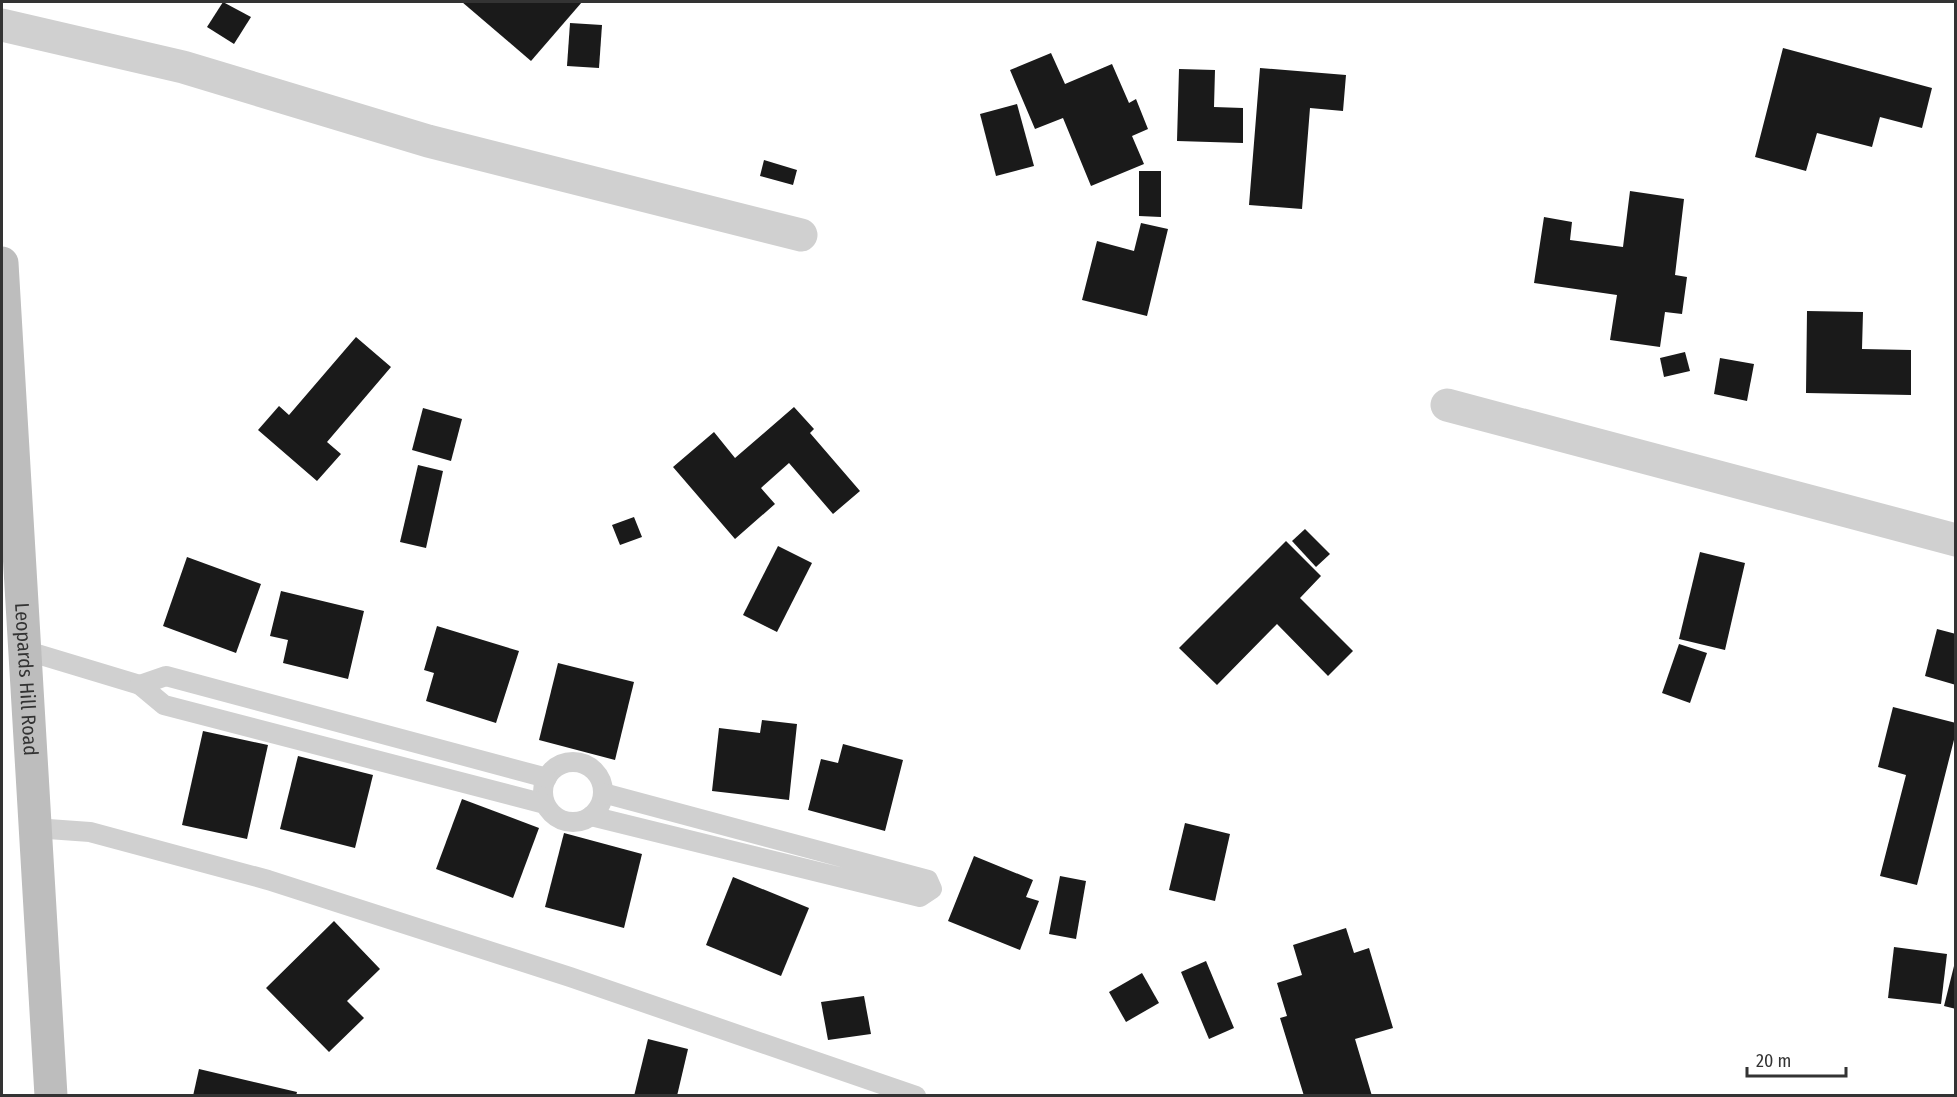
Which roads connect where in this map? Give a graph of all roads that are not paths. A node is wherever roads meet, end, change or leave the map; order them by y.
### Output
1 (2, 25) edge
2 (801, 235) dead end
3 (2, 263) edge
4 (1446, 405) dead end
5 (1956, 540) edge
6 (24, 650) junction
7 (140, 684) junction
8 (547, 778) junction
9 (603, 793) junction
10 (545, 804) junction
11 (591, 816) junction
12 (34, 828) junction
13 (51, 1095) edge
14 (916, 1095) edge

1 - 2 street
3 - 6 main road, Leopards Hill Road
4 - 5 street
6 - 7 lane
6 - 12 main road, Leopards Hill Road
7 - 8 lane
7 - 10 lane
8 - 9 lane
8 - 10 lane
9 - 11 lane
9 - 11 lane
10 - 11 lane
12 - 13 main road, Leopards Hill Road
12 - 14 lane

